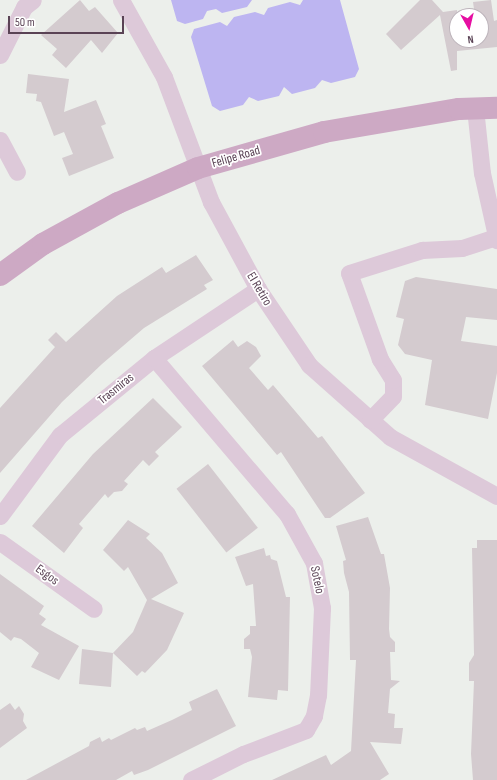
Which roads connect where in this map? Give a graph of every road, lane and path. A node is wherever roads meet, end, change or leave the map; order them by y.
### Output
1 (33, 0) edge
2 (121, 0) edge
3 (0, 55) edge
4 (475, 108) junction
5 (497, 108) edge
6 (0, 140) edge
7 (198, 168) junction
8 (17, 172) dead end
9 (496, 239) edge
10 (0, 275) edge
11 (258, 289) junction
12 (154, 358) junction
13 (370, 420) junction
14 (497, 496) edge
15 (0, 516) edge
16 (0, 542) edge
17 (94, 609) dead end
18 (191, 780) edge

1 - 3 street
2 - 7 street, El Retiro
4 - 5 main road, Felipe Road
4 - 7 main road, Felipe Road
4 - 9 street
6 - 8 street
7 - 10 main road, Felipe Road
7 - 11 street, El Retiro
9 - 13 street
11 - 12 street, Trasmiras
11 - 13 street, El Retiro
12 - 15 street, Trasmiras
12 - 18 street, Sotelo
13 - 14 street, El Retiro
16 - 17 street, Esgos

